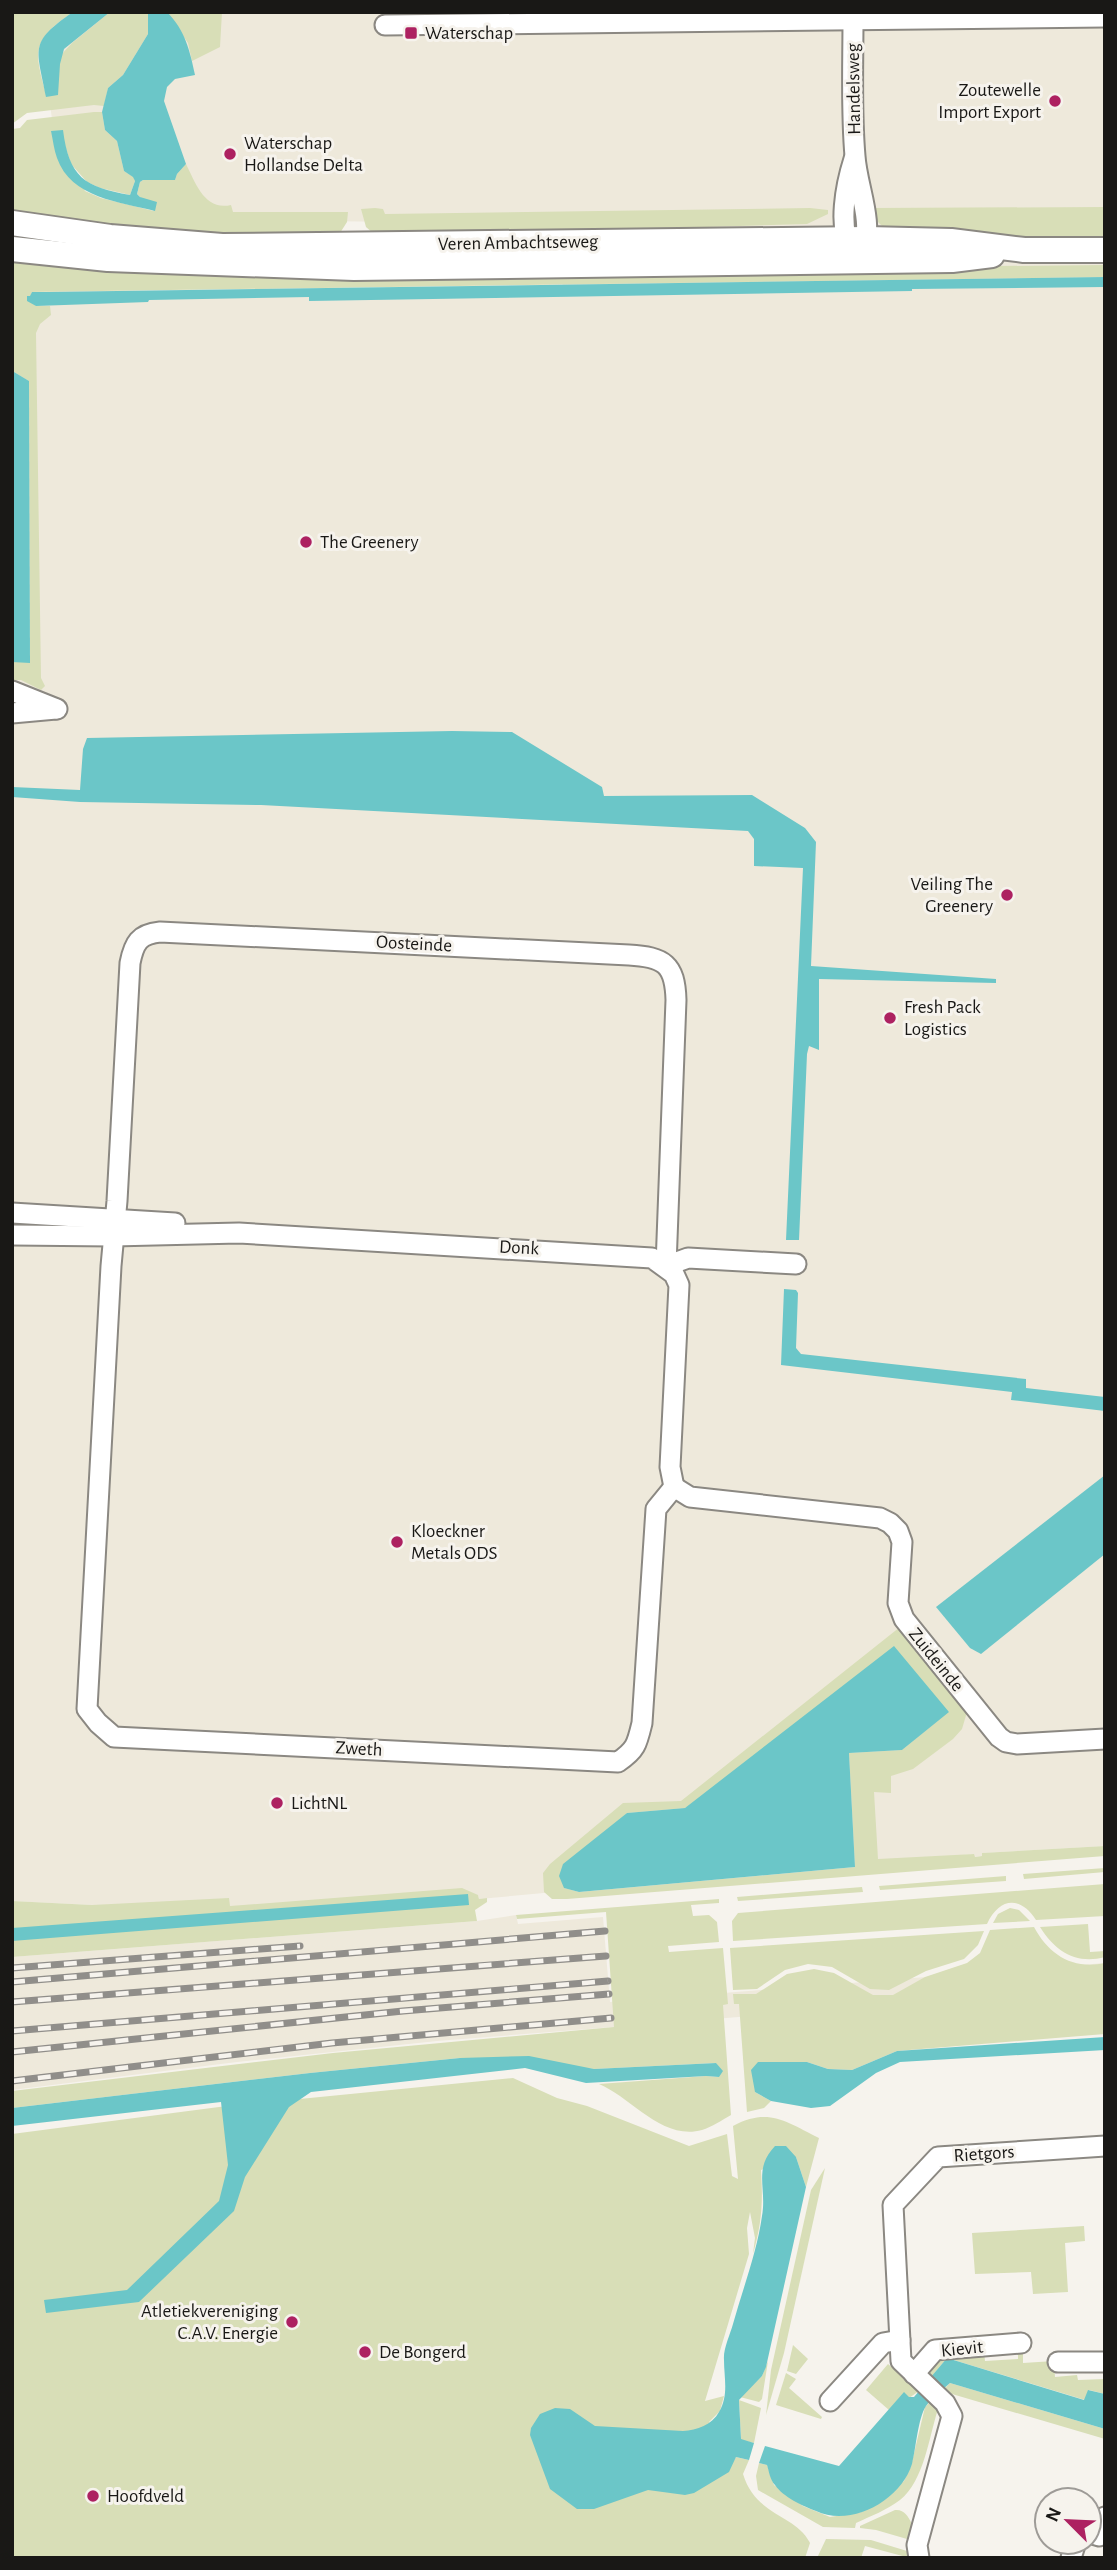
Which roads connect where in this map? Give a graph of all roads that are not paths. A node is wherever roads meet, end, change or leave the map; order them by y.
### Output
1 (1105, 17) edge
2 (853, 20) junction
3 (385, 25) dead end
4 (12, 223) edge
5 (857, 247) junction
6 (12, 248) edge
7 (1105, 250) edge
8 (12, 691) edge
9 (12, 713) edge
10 (12, 1213) edge
11 (114, 1227) junction
12 (12, 1235) edge
13 (796, 1265) dead end
14 (666, 1266) junction
15 (674, 1487) junction
16 (1105, 1739) edge
17 (1105, 2146) edge
18 (900, 2340) junction
19 (1021, 2343) dead end
20 (1059, 2362) dead end
21 (1105, 2362) edge
22 (917, 2377) junction
23 (830, 2401) dead end
24 (919, 2558) edge

1 - 2 street, Handelsweg
2 - 3 street, Handelsweg
2 - 5 street, Handelsweg
4 - 5 main road, Veren Ambachtseweg
5 - 6 main road, Veren Ambachtseweg
5 - 7 main road, Veren Ambachtseweg
8 - 9 street
10 - 11 street, Donk
11 - 12 street, Donk
11 - 14 street, Donk
11 - 14 street, Oosteinde
11 - 15 street, Zweth
13 - 14 street
14 - 15 street
15 - 16 street, Zuideinde
17 - 18 street, Rietgors
18 - 22 street, Rietgors
18 - 23 street
19 - 22 street, Kievit
20 - 21 street
22 - 24 street, Rietgors

